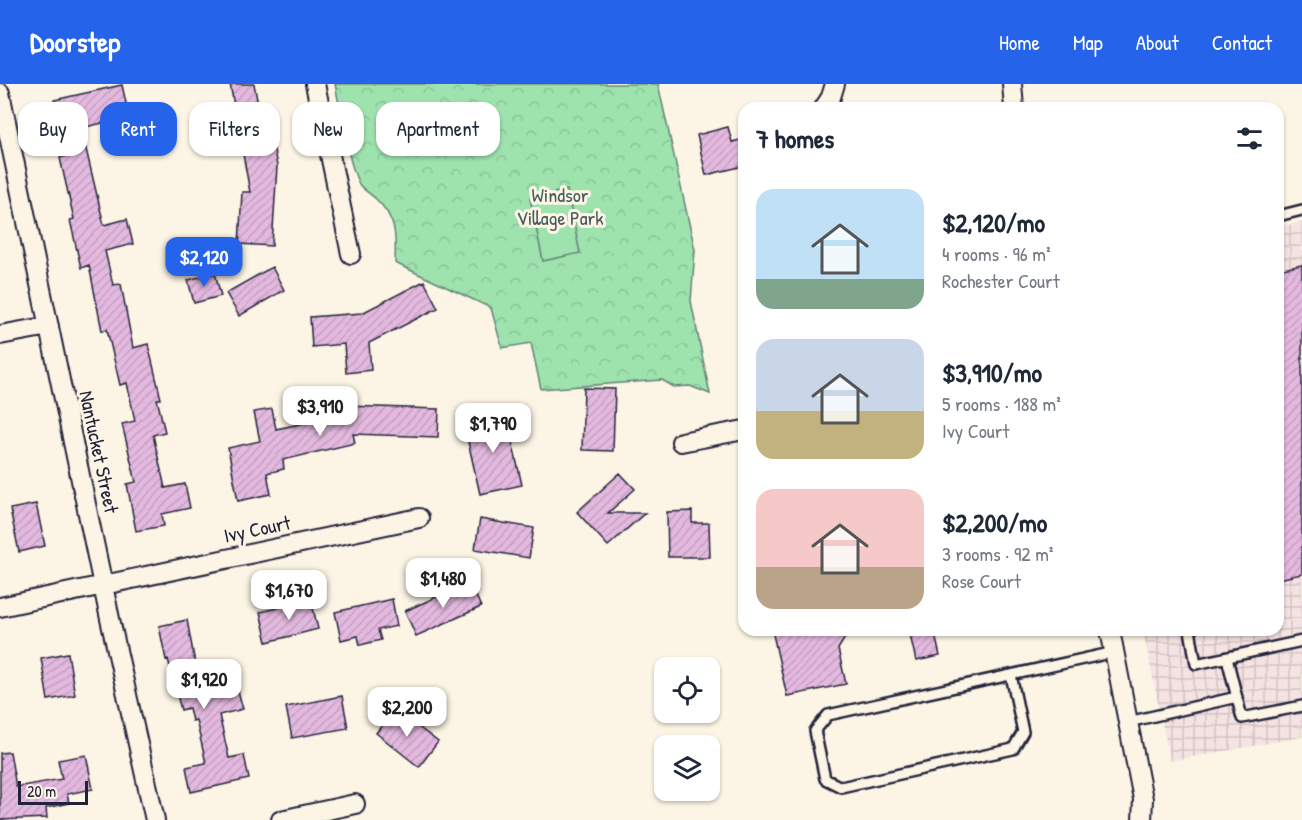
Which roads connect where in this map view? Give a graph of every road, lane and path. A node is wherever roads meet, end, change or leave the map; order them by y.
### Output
1 (315, 84) edge
2 (834, 84) edge
3 (1012, 84) edge
4 (0, 93) edge
5 (828, 102) edge
6 (1014, 102) edge
7 (1302, 210) edge
8 (1284, 214) edge
9 (351, 254) dead end
10 (49, 326) junction
11 (0, 335) edge
12 (738, 431) edge
13 (681, 442) dead end
14 (419, 518) dead end
15 (104, 585) junction
16 (0, 607) edge
17 (1111, 636) edge
18 (1191, 636) edge
19 (1302, 641) edge
20 (1115, 652) junction
21 (1227, 657) junction
22 (1011, 675) junction
23 (1236, 697) junction
24 (1302, 706) edge
25 (1128, 722) junction
26 (1143, 800) junction
27 (356, 804) dead end
28 (155, 820) edge
29 (281, 820) edge
30 (1142, 820) edge
31 (1155, 820) edge

1 - 9 street
2 - 5 street
3 - 6 street
4 - 10 street, Nantucket Street
7 - 8 lane
10 - 11 street
10 - 15 street, Nantucket Street
12 - 13 street
14 - 15 street, Ivy Court
15 - 16 street, Ivy Court
15 - 28 street, Nantucket Street
17 - 20 street
18 - 21 lane
19 - 21 lane
20 - 22 lane
20 - 25 street
21 - 23 lane
22 - 22 lane
23 - 24 lane
23 - 25 lane
25 - 26 street
26 - 30 street
26 - 31 street
27 - 29 street

